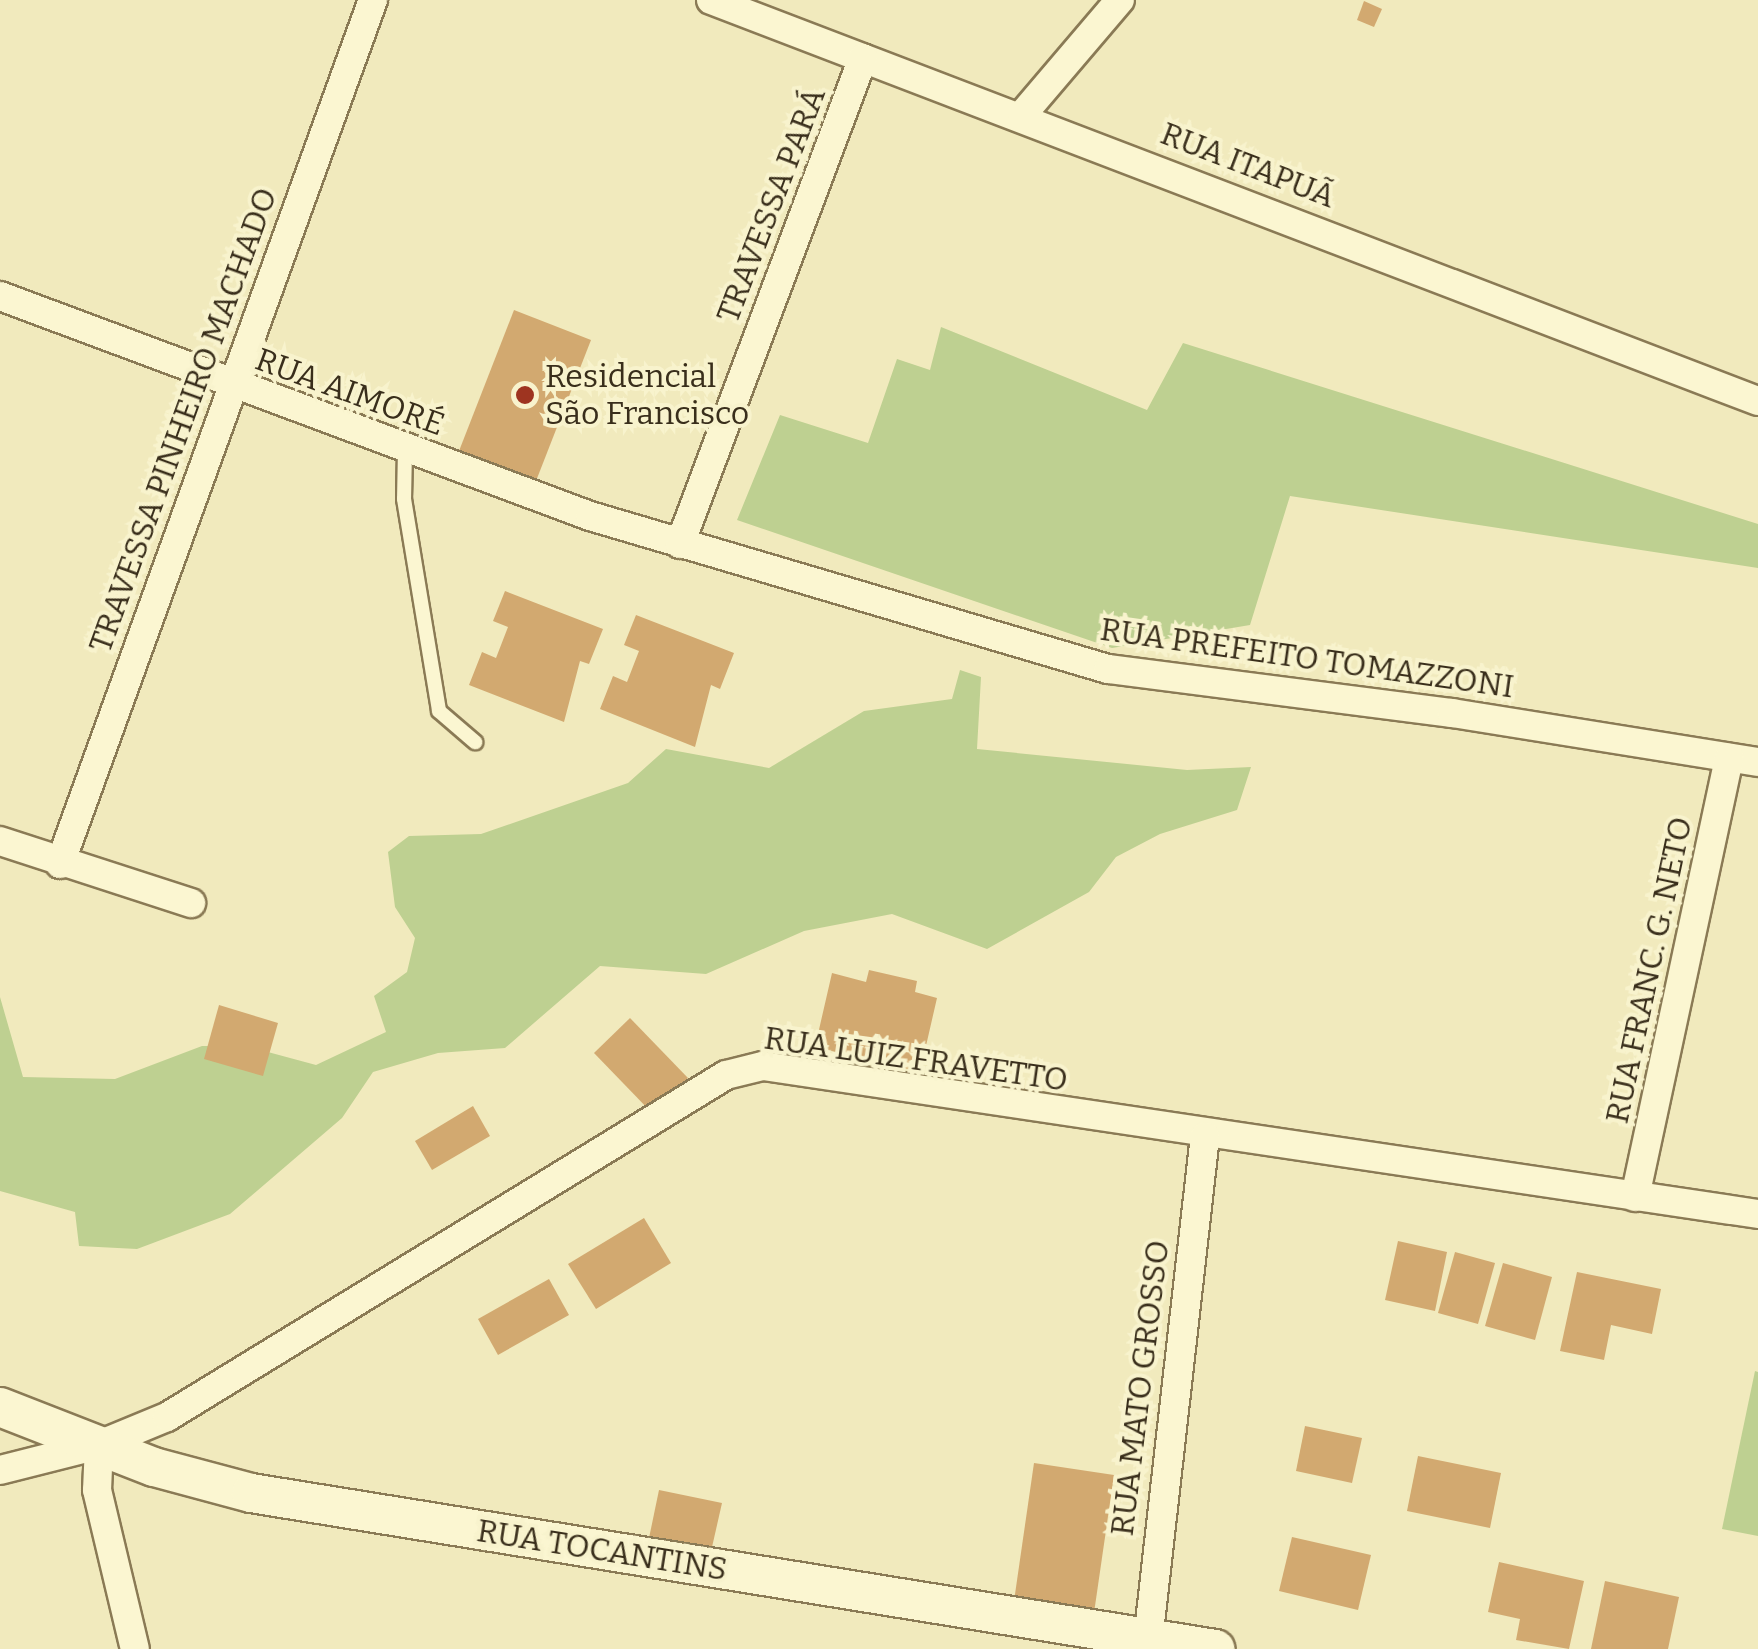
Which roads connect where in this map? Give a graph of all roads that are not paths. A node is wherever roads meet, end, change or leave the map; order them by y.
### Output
1 (373, 0) edge
2 (711, 0) edge
3 (1120, 0) edge
4 (863, 58) junction
5 (1022, 115) junction
6 (0, 296) edge
7 (232, 387) junction
8 (1758, 401) edge
9 (405, 449) junction
10 (680, 544) junction
11 (475, 742) dead end
12 (1729, 758) junction
13 (1758, 762) edge
14 (0, 842) edge
15 (60, 864) junction
16 (191, 902) dead end
17 (1205, 1136) junction
18 (1636, 1197) junction
19 (1758, 1214) edge
20 (0, 1407) edge
21 (99, 1445) junction
22 (0, 1470) edge
23 (1146, 1644) edge
24 (135, 1649) edge
25 (1215, 1649) edge

1 - 7 street, TRAVESSA PINHEIRO MACHADO
2 - 4 street, RUA ITAPUÃ
3 - 5 street
4 - 5 street, RUA ITAPUÃ
4 - 10 street, TRAVESSA PARÁ
5 - 8 street, RUA ITAPUÃ
6 - 7 street, RUA AIMORÉ
7 - 9 street, RUA AIMORÉ
7 - 15 street, TRAVESSA PINHEIRO MACHADO
9 - 10 street, RUA AIMORÉ
9 - 11 lane
10 - 12 street, RUA PREFEITO TOMAZZONI
12 - 13 street, RUA PREFEITO TOMAZZONI
12 - 18 street, RUA FRANC. G. NETO
14 - 15 street
15 - 16 street
17 - 18 street, RUA LUIZ FRAVETTO
17 - 21 street, RUA LUIZ FRAVETTO
17 - 23 street, RUA MATO GROSSO
18 - 19 street, RUA LUIZ FRAVETTO
20 - 21 main road, RUA TOCANTINS
21 - 22 street, RUA LUIZ FRAVETTO
21 - 23 main road, RUA TOCANTINS
21 - 24 street
23 - 25 main road, RUA TOCANTINS

